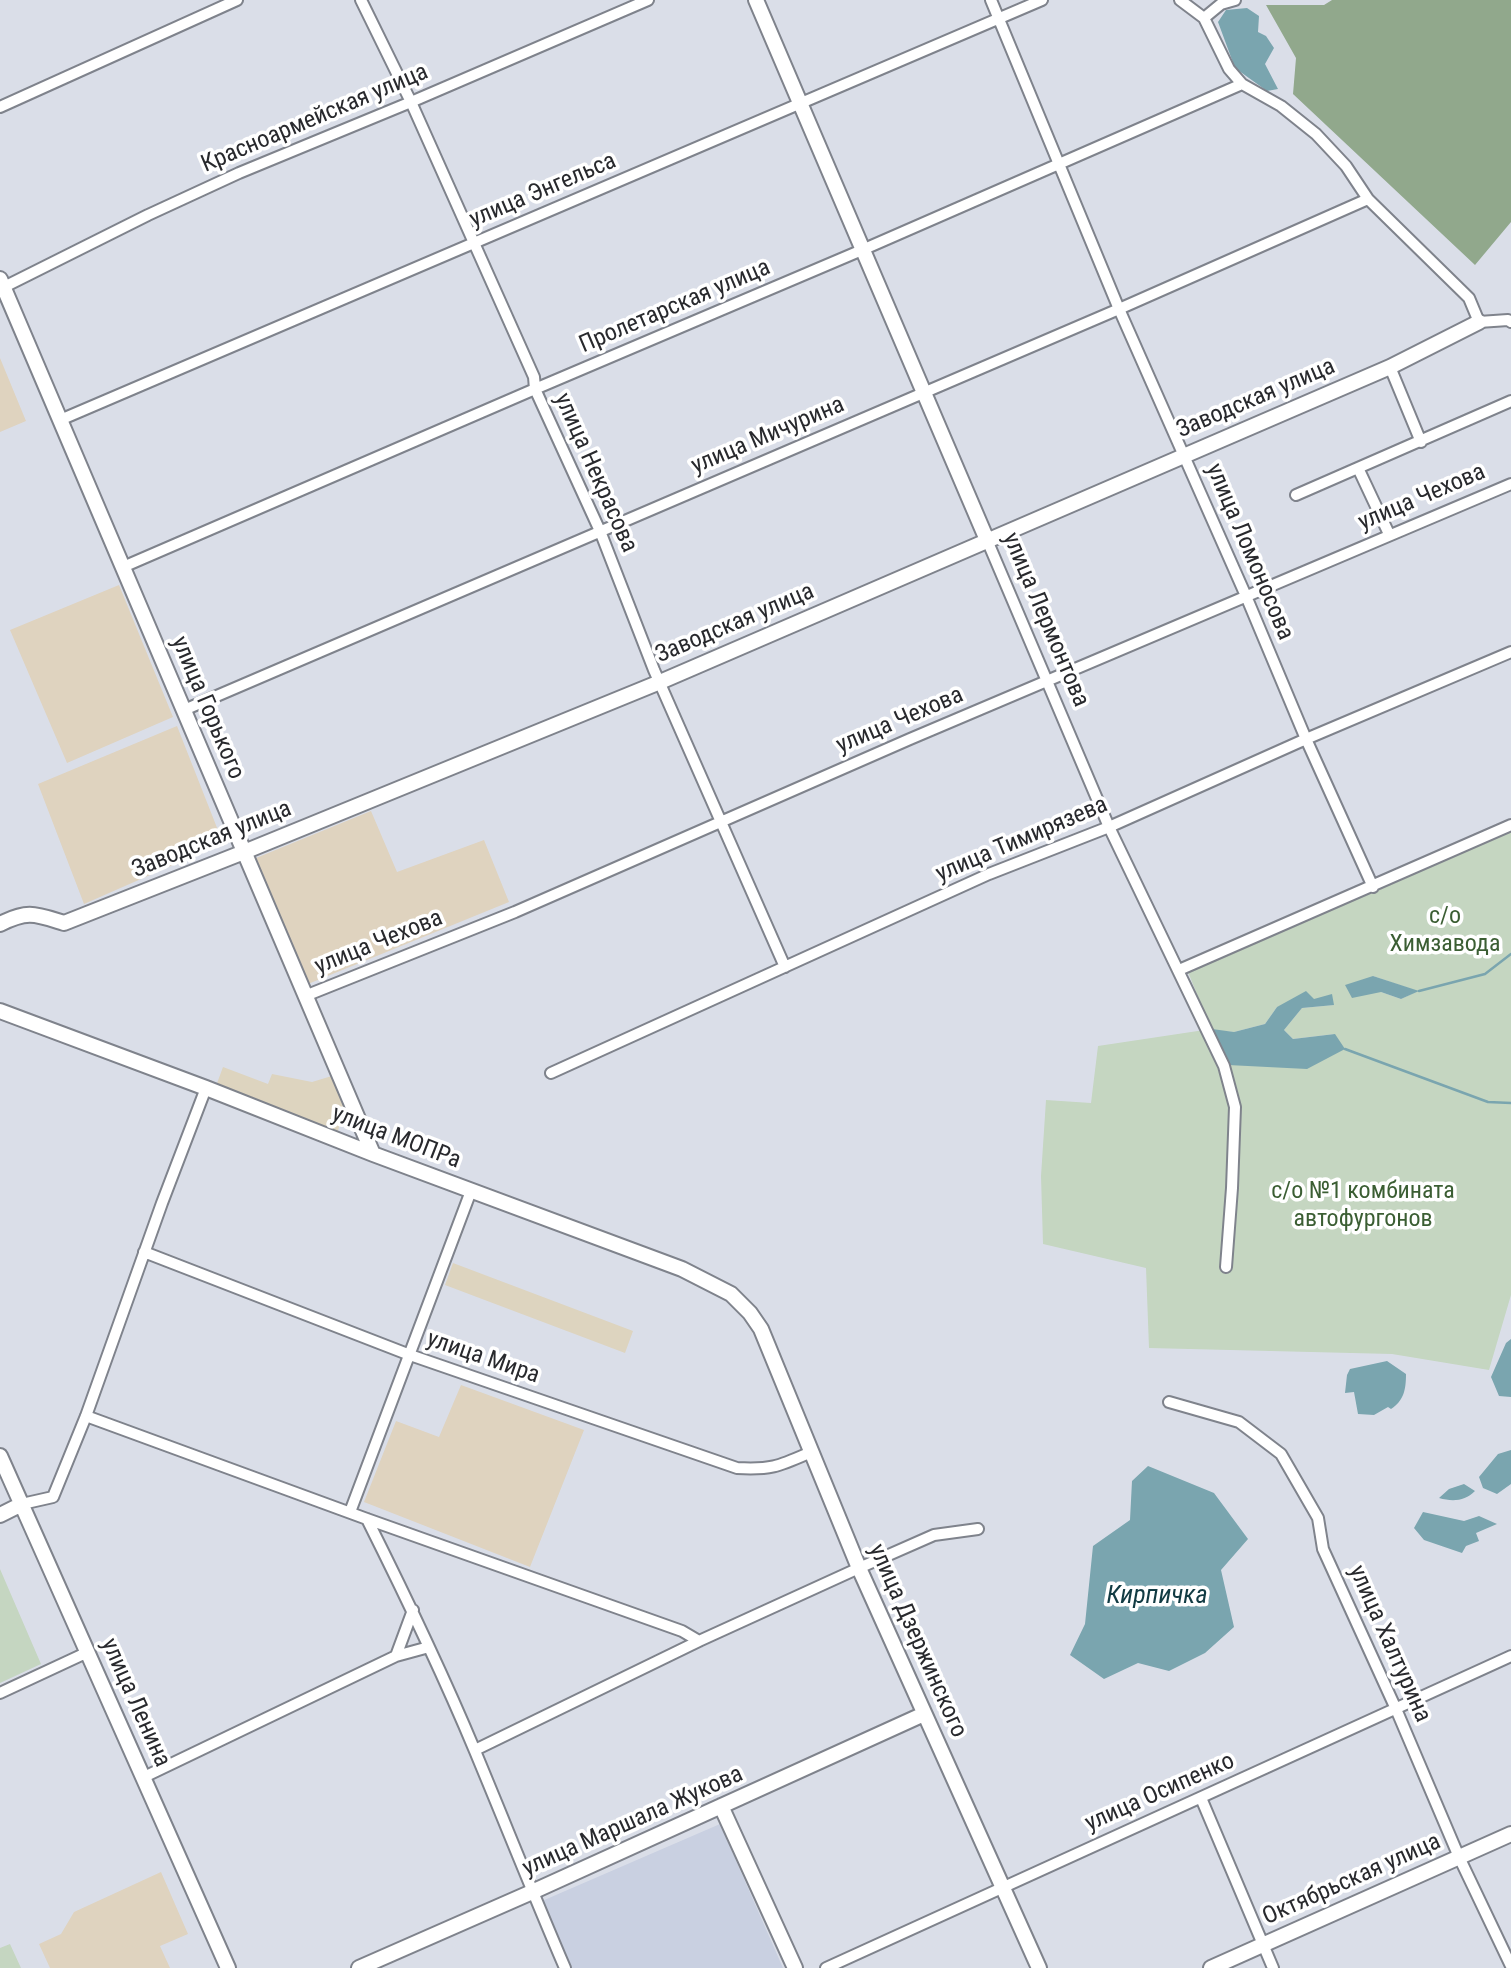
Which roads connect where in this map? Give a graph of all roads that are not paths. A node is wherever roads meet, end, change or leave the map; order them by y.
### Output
1 (237, 0) edge
2 (361, 0) edge
3 (648, 0) edge
4 (756, 0) edge
5 (991, 0) edge
6 (1042, 0) edge
7 (1180, 0) edge
8 (1235, 0) edge
9 (1204, 18) junction
10 (1000, 19) junction
11 (1242, 84) junction
12 (411, 102) junction
13 (800, 104) junction
14 (0, 107) edge
15 (1059, 163) junction
16 (1368, 199) junction
17 (474, 244) junction
18 (862, 250) junction
19 (2, 283) edge
20 (1119, 309) junction
21 (1479, 322) junction
22 (1511, 322) edge
23 (1390, 367) junction
24 (535, 388) junction
25 (924, 392) junction
26 (1511, 401) edge
27 (60, 420) junction
28 (1421, 442) junction
29 (1184, 455) junction
30 (1358, 468) junction
31 (1511, 484) edge
32 (1296, 495) dead end
33 (600, 531) junction
34 (1389, 534) junction
35 (987, 540) junction
36 (123, 567) junction
37 (1246, 596) junction
38 (1511, 652) edge
39 (660, 682) junction
40 (1047, 682) junction
41 (184, 710) junction
42 (1306, 739) junction
43 (721, 822) junction
44 (1511, 825) edge
45 (1109, 827) junction
46 (244, 852) junction
47 (1373, 887) junction
48 (0, 923) edge
49 (785, 967) junction
50 (1179, 970) junction
51 (305, 996) junction
52 (0, 1011) edge
53 (551, 1073) dead end
54 (206, 1088) junction
55 (373, 1154) junction
56 (471, 1191) junction
57 (144, 1252) junction
58 (1226, 1267) dead end
59 (761, 1329) joint
60 (410, 1355) junction
61 (1169, 1402) dead end
62 (86, 1416) junction
63 (811, 1452) junction
64 (0, 1457) edge
65 (22, 1504) junction
66 (350, 1512) junction
67 (0, 1515) edge
68 (367, 1519) junction
69 (978, 1529) dead end
70 (859, 1568) junction
71 (413, 1610) junction
72 (699, 1641) junction
73 (429, 1647) junction
74 (88, 1652) junction
75 (396, 1657) junction
76 (1511, 1657) edge
77 (0, 1693) edge
78 (1396, 1709) junction
79 (924, 1714) junction
80 (475, 1750) junction
81 (144, 1777) junction
82 (1201, 1798) junction
83 (722, 1806) junction
84 (1511, 1833) edge
85 (1459, 1857) junction
86 (1003, 1888) junction
87 (532, 1892) junction
88 (1262, 1945) junction
89 (1511, 1966) edge
90 (228, 1968) edge
91 (359, 1968) edge
92 (565, 1968) edge
93 (795, 1968) edge
94 (826, 1968) edge
95 (1040, 1968) edge
96 (1211, 1968) edge
97 (1273, 1968) edge

1 - 14 street
2 - 12 street, улица Некрасова
3 - 12 street, Красноармейская улица
4 - 13 street, улица Лермонтова
5 - 10 street, улица Ломоносова
6 - 10 street, улица Энгельса
7 - 9 street
8 - 9 street
9 - 11 street
10 - 13 street, улица Энгельса
10 - 15 street, улица Ломоносова
11 - 15 street, Пролетарская улица
11 - 16 street
12 - 17 street, улица Некрасова
12 - 19 street, Красноармейская улица
13 - 17 street, улица Энгельса
13 - 18 street, улица Лермонтова
15 - 18 street, Пролетарская улица
15 - 20 street, улица Ломоносова
16 - 20 street, улица Мичурина
16 - 21 street
17 - 24 street, улица Некрасова
17 - 27 street, улица Энгельса
18 - 24 street, Пролетарская улица
18 - 25 street, улица Лермонтова
19 - 27 street, улица Горького
20 - 25 street, улица Мичурина
20 - 29 street, улица Ломоносова
21 - 22 street
21 - 23 street, Заводская улица
23 - 28 street
23 - 29 street, Заводская улица
24 - 33 street, улица Некрасова
24 - 36 street, Пролетарская улица
25 - 33 street, улица Мичурина
25 - 35 street, улица Лермонтова
26 - 28 street
27 - 36 street, улица Горького
28 - 30 street
29 - 35 street, Заводская улица
29 - 37 street, улица Ломоносова
30 - 32 street
30 - 34 street
31 - 34 street, улица Чехова
33 - 39 street, улица Некрасова
33 - 41 street, улица Мичурина
34 - 37 street, улица Чехова
35 - 39 street, Заводская улица
35 - 40 street, улица Лермонтова
36 - 41 street, улица Горького
37 - 40 street, улица Чехова
37 - 42 street, улица Ломоносова
38 - 42 street, улица Тимирязева
39 - 43 street, улица Некрасова
39 - 46 street, Заводская улица
40 - 43 street, улица Чехова
40 - 45 street, улица Лермонтова
41 - 46 street, улица Горького
42 - 45 street, улица Тимирязева
42 - 47 street, улица Ломоносова
43 - 49 street, улица Некрасова
43 - 51 street, улица Чехова
44 - 47 street
45 - 49 street, улица Тимирязева
45 - 50 street, улица Лермонтова
46 - 48 street, Заводская улица
46 - 51 street, улица Горького
47 - 50 street
49 - 53 street, улица Тимирязева
50 - 58 street, улица Лермонтова
51 - 55 street, улица Горького
52 - 54 street, улица МОПРа
54 - 55 street, улица МОПРа
54 - 57 street
55 - 56 street, улица МОПРа
56 - 59 street, улица МОПРа
56 - 60 street
57 - 60 street, улица Мира
57 - 62 street
59 - 63 street, улица Дзержинского
60 - 63 street, улица Мира
60 - 66 street
61 - 78 street, улица Халтурина
62 - 65 street
62 - 66 street
63 - 70 street, улица Дзержинского
64 - 65 street, улица Ленина
65 - 67 street
65 - 74 street, улица Ленина
66 - 68 street
68 - 71 street
68 - 72 street
69 - 70 street
70 - 72 street
70 - 79 street, улица Дзержинского
71 - 73 street
71 - 75 street
72 - 80 street
73 - 75 street
73 - 80 street
74 - 77 street
74 - 81 street, улица Ленина
75 - 81 street
76 - 78 street, улица Осипенко
78 - 82 street, улица Осипенко
78 - 85 street, улица Халтурина
79 - 83 street, улица Маршала Жукова
79 - 86 street, улица Дзержинского
80 - 87 street
81 - 90 street, улица Ленина
82 - 86 street, улица Осипенко
82 - 88 street
83 - 87 street, улица Маршала Жукова
83 - 93 street
84 - 85 street, Октябрьская улица
85 - 88 street, Октябрьская улица
85 - 89 street, улица Халтурина
86 - 94 street, улица Осипенко
86 - 95 street, улица Дзержинского
87 - 91 street, улица Маршала Жукова
87 - 92 street
88 - 96 street, Октябрьская улица
88 - 97 street

